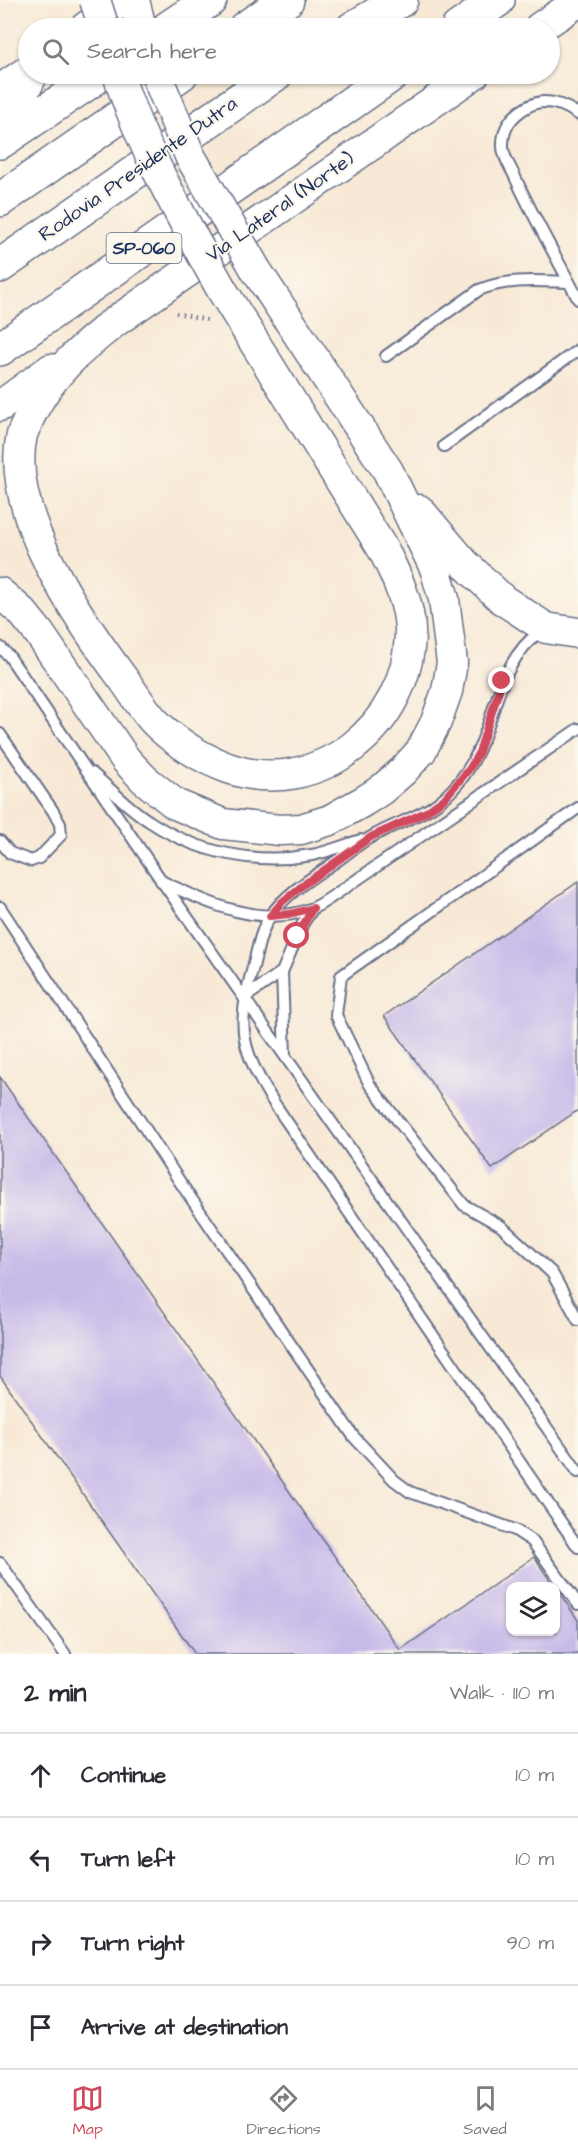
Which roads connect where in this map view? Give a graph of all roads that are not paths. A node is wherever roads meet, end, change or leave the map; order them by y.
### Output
1 (95, 0) edge
2 (122, 0) edge
3 (134, 0) edge
4 (210, 0) edge
5 (287, 0) edge
6 (385, 0) edge
7 (401, 0) edge
8 (498, 0) edge
9 (578, 2) edge
10 (98, 18) edge
11 (101, 18) edge
12 (138, 18) edge
13 (183, 18) edge
14 (260, 18) edge
15 (358, 18) edge
16 (370, 18) edge
17 (472, 18) edge
18 (554, 18) edge
19 (18, 80) edge
20 (25, 84) edge
21 (86, 84) edge
22 (122, 84) edge
23 (160, 84) edge
24 (167, 84) edge
25 (262, 84) edge
26 (379, 84) edge
27 (459, 84) edge
28 (0, 90) edge
29 (578, 114) edge
30 (0, 115) edge
31 (0, 142) edge
32 (0, 200) edge
33 (0, 266) edge
34 (569, 282) junction
35 (578, 299) edge
36 (121, 317) junction
37 (0, 349) edge
38 (578, 350) edge
39 (386, 356) dead end
40 (0, 406) edge
41 (444, 446) dead end
42 (387, 471) junction
43 (0, 593) edge
44 (546, 627) junction
45 (578, 633) edge
46 (0, 647) edge
47 (578, 729) edge
48 (0, 734) edge
49 (81, 763) junction
50 (578, 808) edge
51 (371, 837) junction
52 (0, 841) edge
53 (161, 880) junction
54 (0, 907) edge
55 (313, 908) junction
56 (270, 916) junction
57 (282, 972) junction
58 (244, 998) junction
59 (285, 1057) junction
60 (578, 1320) edge
61 (578, 1472) edge
62 (578, 1547) edge
63 (0, 1563) edge
64 (578, 1604) edge
65 (65, 1654) edge

1 - 11 main road, bridge
2 - 10 main road
3 - 12 main road
4 - 13 highway
5 - 14 highway
6 - 15 highway
7 - 16 highway
8 - 17 highway
9 - 18 main road
19 - 28 main road
20 - 30 highway
21 - 31 highway
22 - 36 main road, bridge
23 - 42 main road, bridge
24 - 32 highway
25 - 33 highway, Rodovia Presidente Dutra
26 - 37 highway, SP-060
27 - 36 main road, Via Lateral (Norte)
29 - 34 lane
34 - 35 lane
34 - 39 lane
36 - 40 main road, Via Lateral (Norte)
38 - 41 lane
42 - 43 main road
42 - 44 main road
44 - 45 main road
44 - 51 lane
46 - 49 lane
47 - 55 lane
48 - 52 lane
49 - 51 lane
49 - 53 lane
50 - 60 lane
51 - 56 lane
53 - 56 lane
53 - 58 lane
54 - 64 lane
55 - 56 lane
55 - 57 lane
56 - 58 lane
57 - 58 lane
57 - 59 lane
58 - 59 lane
58 - 62 lane
59 - 61 lane
63 - 65 lane

